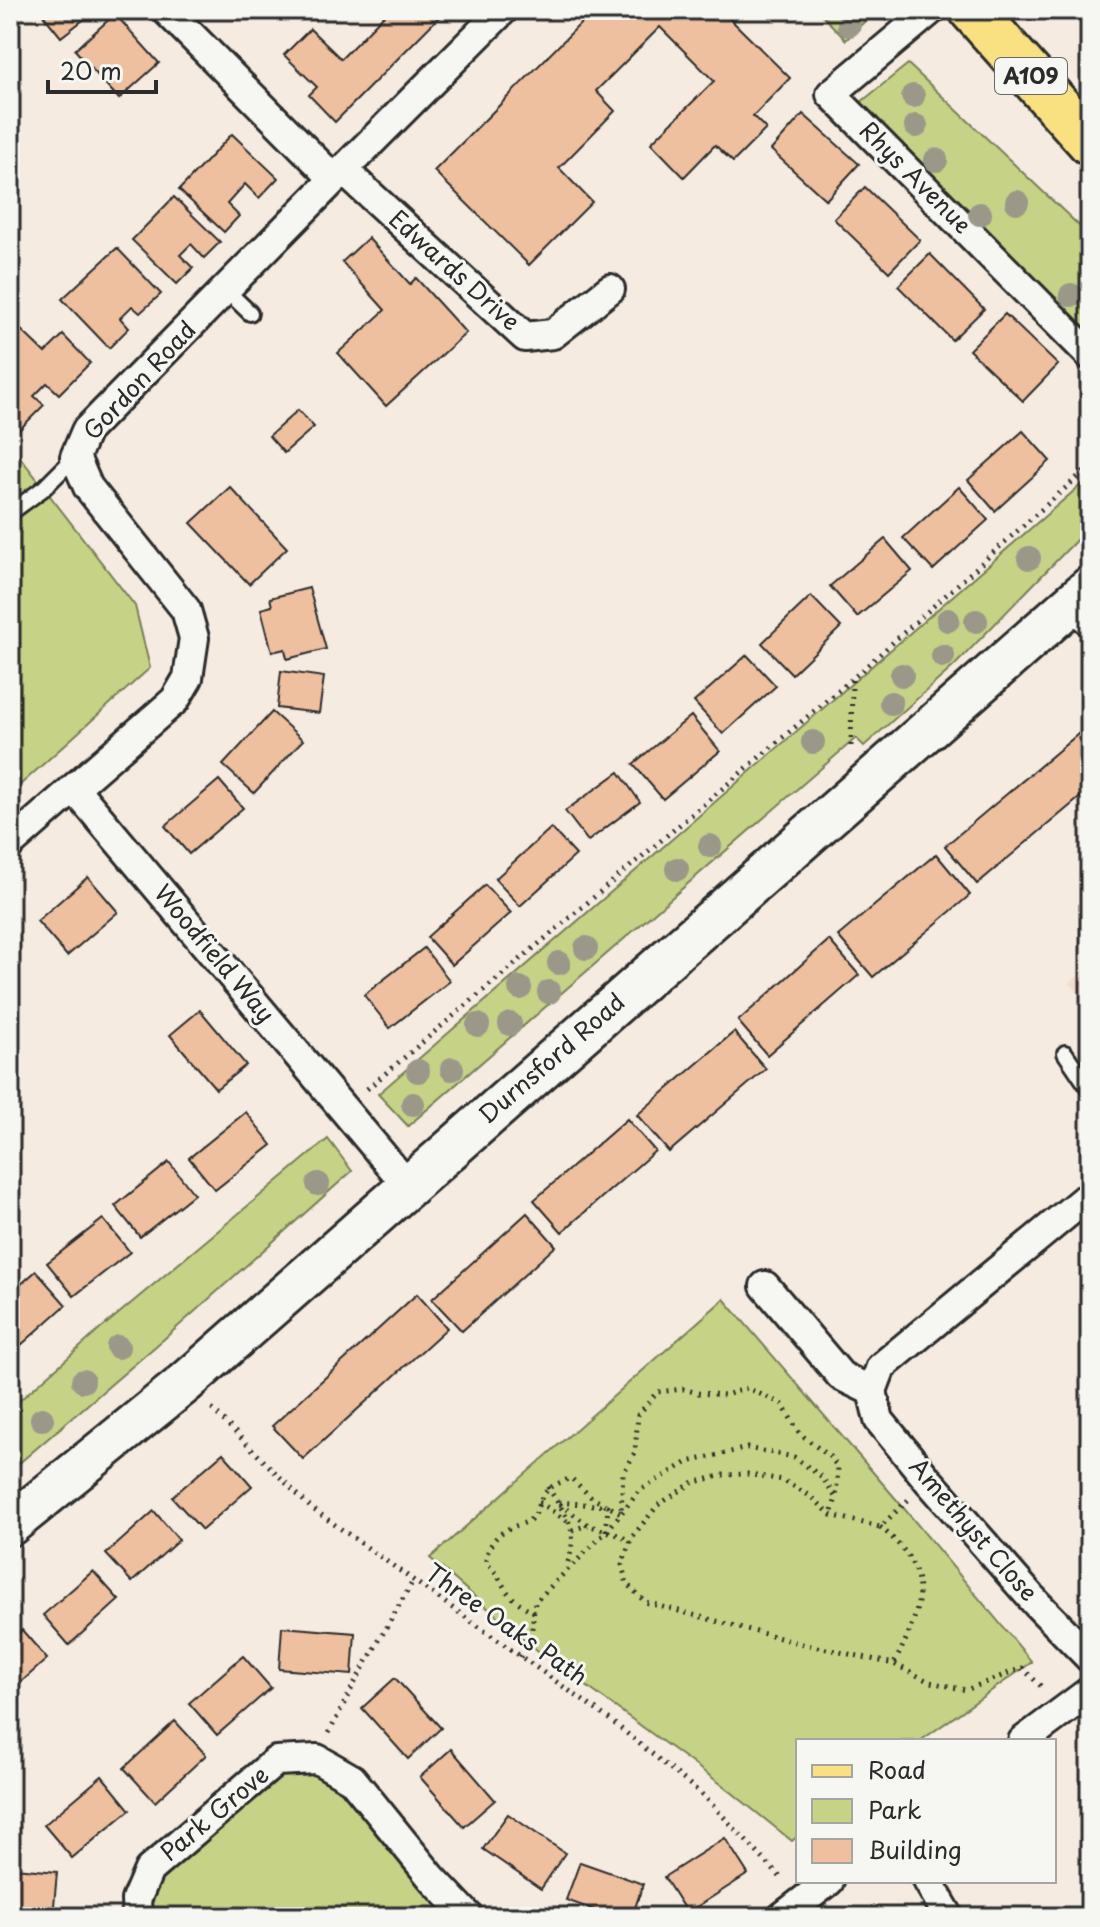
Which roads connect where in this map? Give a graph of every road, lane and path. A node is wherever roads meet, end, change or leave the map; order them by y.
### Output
1 (166, 10) edge
2 (503, 10) edge
3 (931, 10) edge
4 (972, 10) edge
5 (1090, 142) edge
6 (338, 175) junction
7 (610, 289) dead end
8 (226, 290) junction
9 (250, 313) dead end
10 (1090, 355) edge
11 (75, 457) junction
12 (1090, 466) edge
13 (10, 513) edge
14 (1082, 609) edge
15 (852, 679) junction
16 (851, 753) dead end
17 (74, 788) junction
18 (10, 844) edge
19 (1065, 1053) dead end
20 (1090, 1090) edge
21 (363, 1093) dead end
22 (408, 1186) junction
23 (1082, 1201) dead end
24 (765, 1286) dead end
25 (185, 1383) junction
26 (872, 1391) junction
27 (928, 1480) junction
28 (548, 1487) junction
29 (836, 1498) junction
30 (539, 1502) junction
31 (557, 1502) junction
32 (608, 1506) junction
33 (621, 1513) junction
34 (831, 1515) junction
35 (10, 1525) edge
36 (588, 1525) junction
37 (572, 1527) junction
38 (880, 1527) junction
39 (606, 1532) junction
40 (630, 1542) junction
41 (566, 1568) dead end
42 (413, 1581) junction
43 (534, 1612) junction
44 (520, 1657) junction
45 (1090, 1658) edge
46 (894, 1664) junction
47 (1090, 1691) edge
48 (1065, 1711) junction
49 (1026, 1739) edge
50 (317, 1759) junction
51 (826, 1883) edge
52 (929, 1883) edge
53 (792, 1909) edge
54 (459, 1914) edge
55 (137, 1917) edge
56 (949, 1917) edge

1 - 6 street, Edwards Drive
2 - 6 street, Gordon Road
3 - 10 street, Rhys Avenue
4 - 5 main road, A109
6 - 7 street, Edwards Drive
6 - 8 street, Gordon Road
8 - 9 lane
8 - 11 street, Gordon Road
11 - 13 lane
11 - 17 street, Gordon Road
12 - 15 path
14 - 22 main road, Durnsford Road
15 - 16 path
15 - 21 path
17 - 18 street
17 - 22 street, Woodfield Way
19 - 20 lane
22 - 25 main road, Durnsford Road
23 - 26 street
24 - 26 street
25 - 35 main road, Durnsford Road
25 - 42 path, Three Oaks Path
26 - 27 street, Amethyst Close
27 - 38 path
27 - 45 street, Amethyst Close
28 - 30 path
28 - 31 path
28 - 32 path
29 - 33 path
29 - 33 path
29 - 34 path
30 - 37 path
30 - 43 path
31 - 32 path
31 - 36 path
31 - 37 path
32 - 33 path
32 - 39 path
33 - 39 path
34 - 38 path
34 - 40 path
36 - 37 path
36 - 39 path
37 - 41 path
38 - 46 path
39 - 40 path
39 - 43 path
40 - 46 path
42 - 44 path, Three Oaks Path
42 - 50 path
43 - 44 path
44 - 53 path, Three Oaks Path
46 - 48 path
47 - 48 street
48 - 49 street
50 - 54 street
50 - 55 street, Park Grove
51 - 53 street
52 - 56 street

